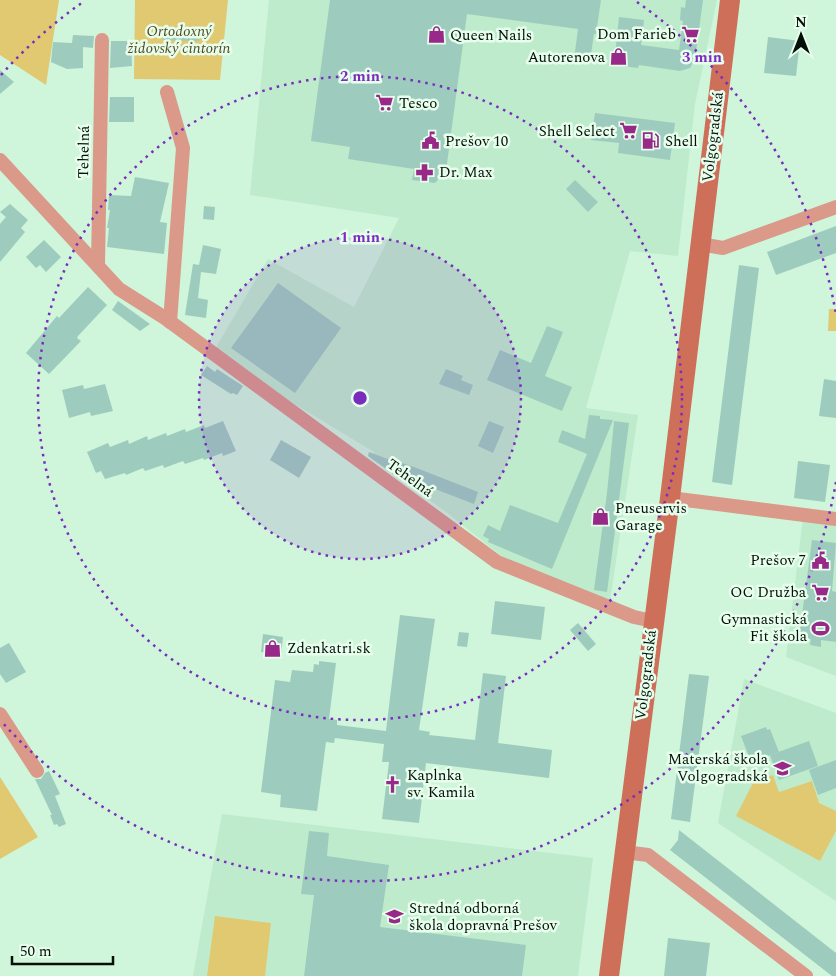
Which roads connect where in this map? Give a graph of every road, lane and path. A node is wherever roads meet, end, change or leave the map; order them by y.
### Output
1 (730, 0) edge
2 (102, 40) dead end
3 (167, 92) dead end
4 (0, 160) edge
5 (836, 207) edge
6 (700, 244) junction
7 (98, 264) junction
8 (170, 322) junction
9 (670, 498) junction
10 (836, 518) edge
11 (653, 621) junction
12 (0, 714) edge
13 (37, 771) dead end
14 (624, 852) junction
15 (609, 976) edge
16 (806, 976) edge

1 - 6 street, Volgogradská
2 - 7 street, Tehelná
3 - 8 street
4 - 7 street, Tehelná
5 - 6 street
6 - 9 street, Volgogradská
7 - 8 street, Tehelná
8 - 11 street, Tehelná
9 - 10 street
9 - 11 street, Volgogradská
11 - 14 street, Volgogradská
12 - 13 street
14 - 15 street, Volgogradská
14 - 16 street

